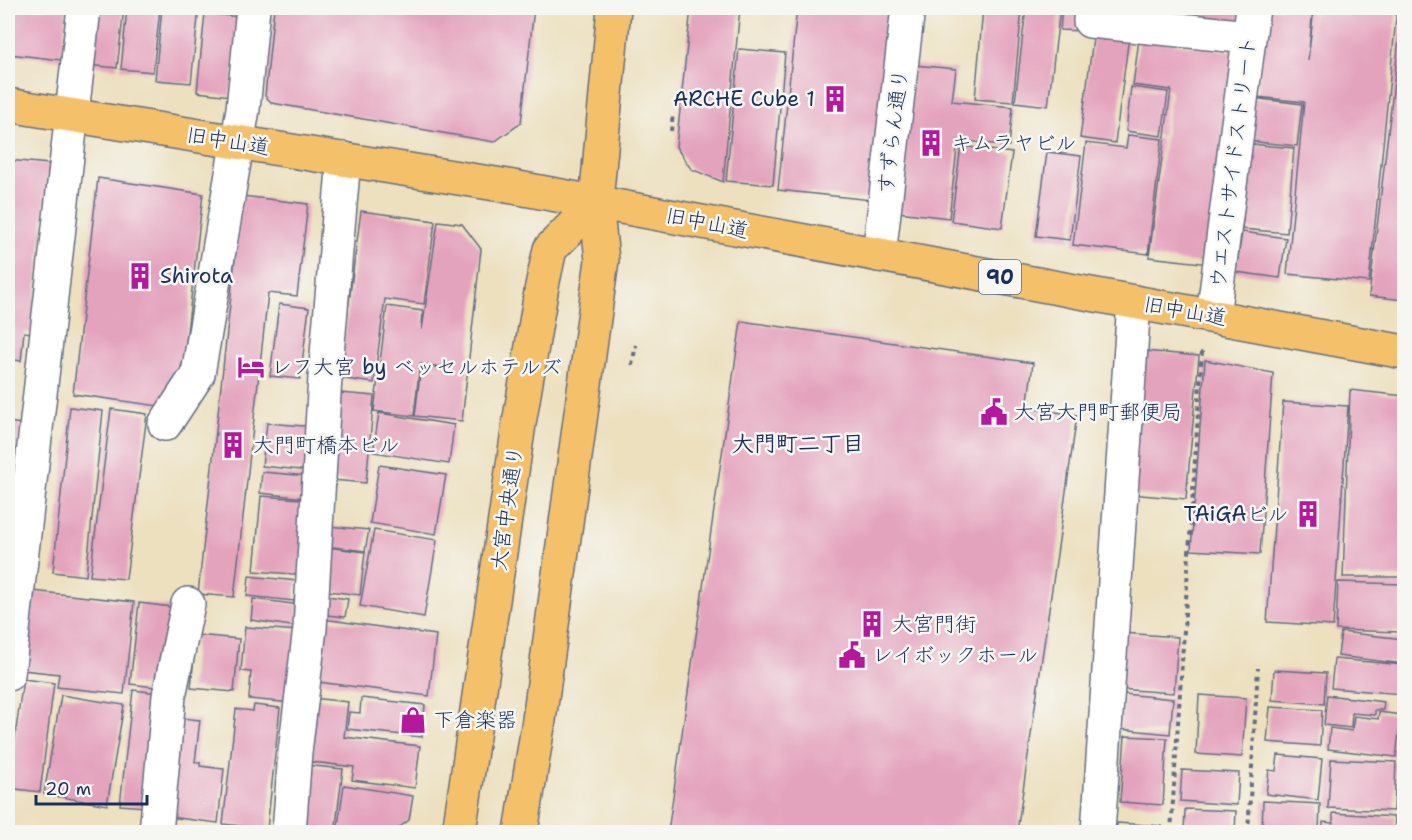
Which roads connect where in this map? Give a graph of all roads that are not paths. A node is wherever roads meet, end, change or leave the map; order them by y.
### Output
1 (84, 8) edge
2 (253, 8) edge
3 (614, 8) edge
4 (908, 8) edge
5 (1091, 8) edge
6 (1251, 22) edge
7 (8, 105) edge
8 (71, 114) junction
9 (237, 142) junction
10 (344, 159) junction
11 (596, 202) junction
12 (879, 255) junction
13 (1134, 302) junction
14 (1209, 315) junction
15 (1404, 352) edge
16 (165, 424) dead end
17 (188, 604) dead end
18 (8, 674) edge
19 (156, 832) edge
20 (289, 832) edge
21 (459, 832) edge
22 (521, 832) edge
23 (1098, 832) edge

1 - 8 street
2 - 9 street
3 - 11 main road
4 - 12 street, すずらん通り
5 - 6 street
6 - 14 street, ウエストサイドストリート
7 - 8 main road, 旧中山道
8 - 9 main road, 旧中山道
8 - 18 street
9 - 10 main road, 旧中山道
9 - 16 street
10 - 11 main road, 旧中山道
10 - 20 street
11 - 12 main road, 旧中山道 / 90
11 - 21 main road, 大宮中央通り
11 - 22 main road
12 - 13 main road, 旧中山道 / 90
13 - 14 main road, 旧中山道 / 90
13 - 23 street
14 - 15 main road, 旧中山道 / 90
17 - 19 street

